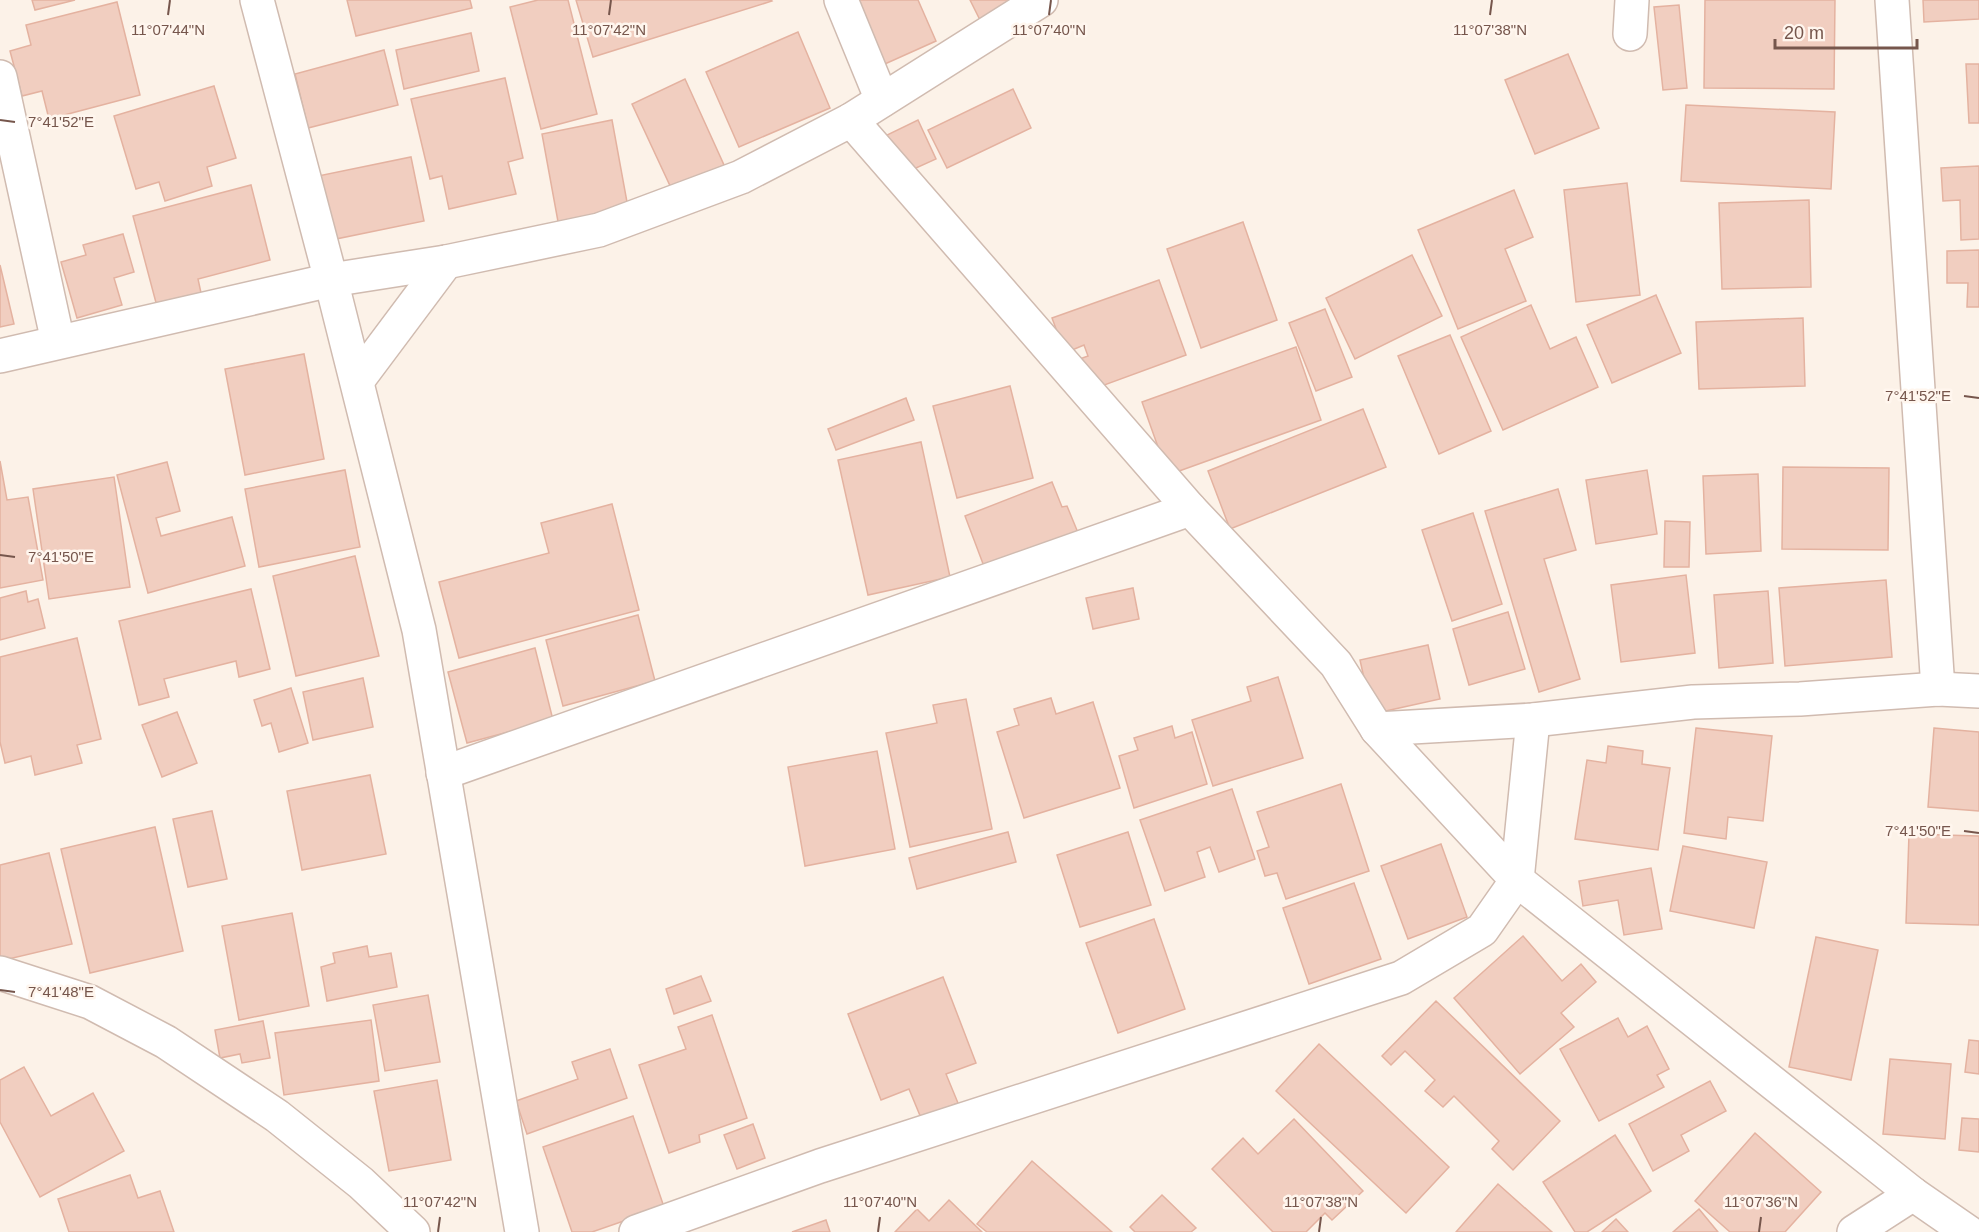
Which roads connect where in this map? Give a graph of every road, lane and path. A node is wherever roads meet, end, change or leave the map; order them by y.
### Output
1 (257, 0) edge
2 (842, 0) edge
3 (1041, 0) edge
4 (1632, 0) edge
5 (1892, 0) edge
6 (1630, 34) dead end
7 (0, 77) edge
8 (882, 100) junction
9 (851, 120) junction
10 (446, 262) junction
11 (331, 280) junction
12 (58, 342) junction
13 (0, 356) edge
14 (357, 381) junction
15 (1190, 509) junction
16 (1938, 689) junction
17 (1979, 691) edge
18 (1533, 720) junction
19 (1377, 729) junction
20 (443, 772) junction
21 (1516, 880) junction
22 (0, 973) edge
23 (1913, 1194) junction
24 (413, 1232) edge
25 (522, 1232) edge
26 (636, 1232) edge
27 (1854, 1232) edge
28 (1968, 1232) edge

1 - 11 street
2 - 8 street
3 - 8 street
4 - 6 street
5 - 16 street
7 - 12 street
8 - 9 street
9 - 10 street
9 - 15 street
10 - 11 street
10 - 14 street
11 - 12 street
11 - 14 street
12 - 13 street
14 - 20 street
15 - 19 street
15 - 20 street
16 - 17 street
16 - 18 street
18 - 19 street
18 - 21 street
19 - 21 street
20 - 25 street
21 - 23 street
21 - 26 street
22 - 24 street
23 - 27 street
23 - 28 street

